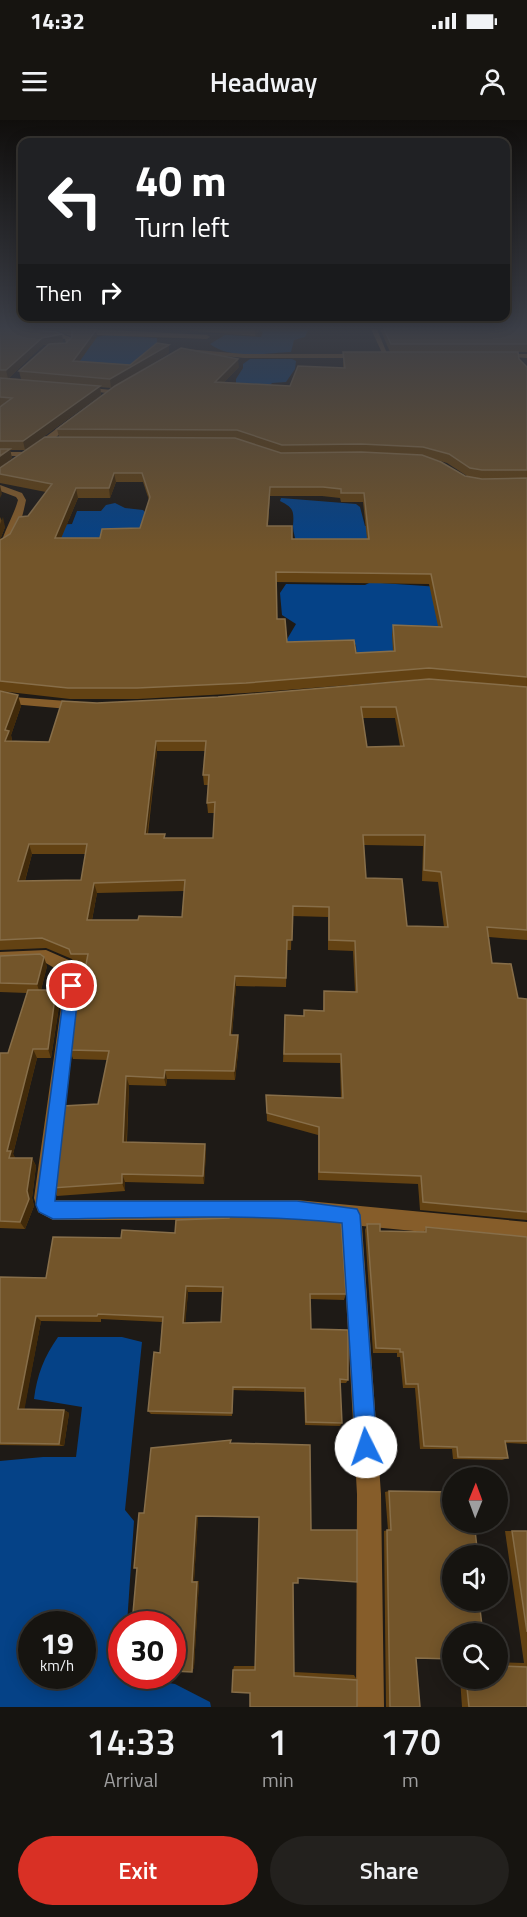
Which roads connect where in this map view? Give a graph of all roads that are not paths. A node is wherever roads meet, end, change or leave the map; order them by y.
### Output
1 (79, 417) edge
2 (45, 442) junction
3 (57, 442) edge
4 (0, 454) edge
5 (28, 454) junction
6 (18, 461) edge
7 (0, 488) edge
8 (0, 547) edge
9 (0, 696) edge
10 (88, 706) edge
11 (0, 958) edge
12 (351, 1215) junction
13 (527, 1232) edge
14 (369, 1707) edge

1 - 2 street
2 - 3 street
2 - 5 street
4 - 5 street
5 - 6 street
7 - 8 street
9 - 10 street
11 - 12 street
12 - 13 street
12 - 14 street

